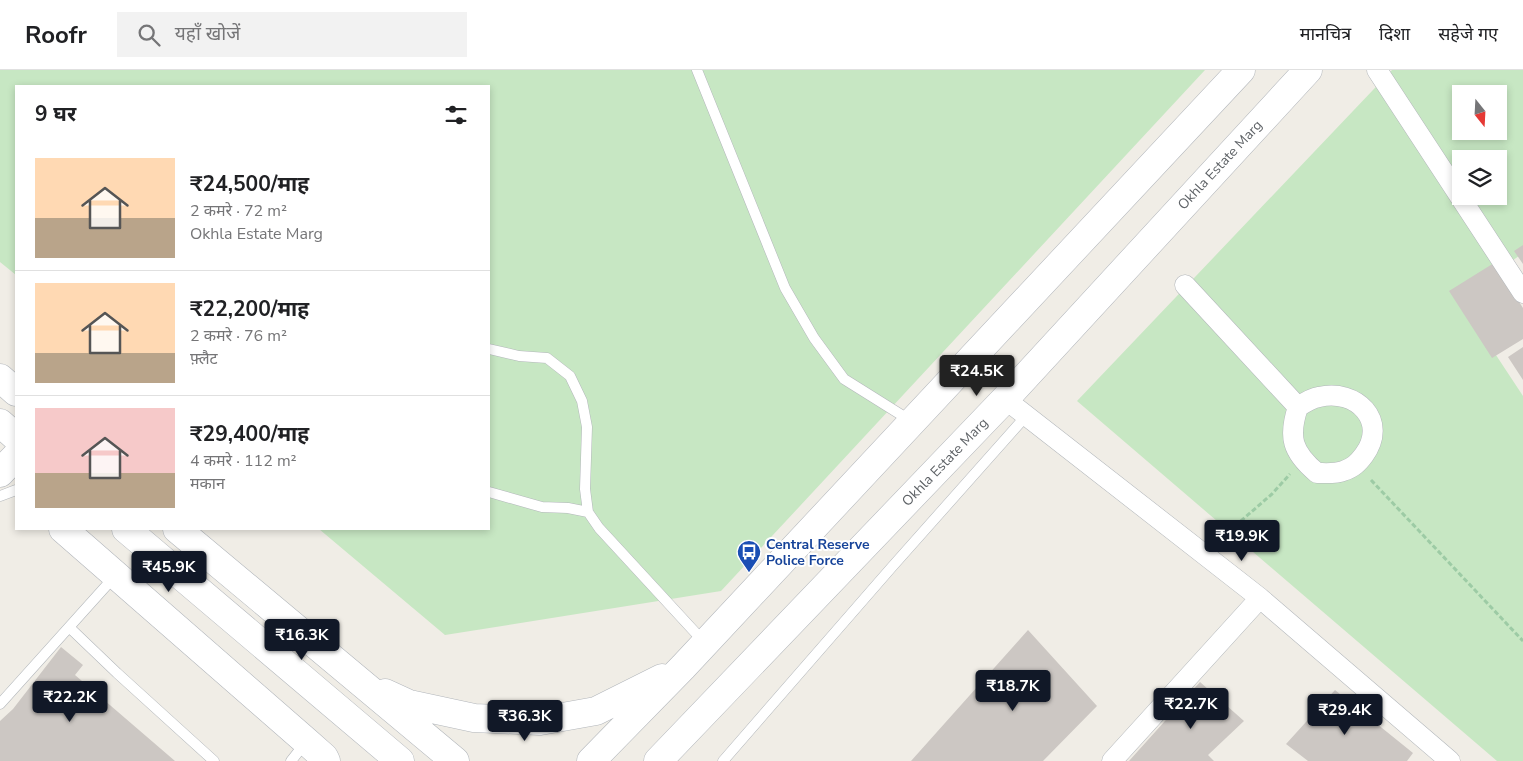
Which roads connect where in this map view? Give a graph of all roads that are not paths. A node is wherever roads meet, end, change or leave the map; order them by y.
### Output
1 (697, 70) edge
2 (1241, 70) edge
3 (1308, 70) edge
4 (1377, 70) edge
5 (1185, 285) dead end
6 (1523, 292) edge
7 (490, 349) edge
8 (0, 378) edge
9 (15, 391) edge
10 (1005, 399) junction
11 (1298, 407) junction
12 (1026, 416) junction
13 (912, 421) junction
14 (0, 423) edge
15 (15, 436) edge
16 (15, 457) edge
17 (0, 474) edge
18 (15, 488) edge
19 (15, 489) edge
20 (490, 492) edge
21 (0, 496) edge
22 (588, 512) junction
23 (64, 530) edge
24 (127, 530) edge
25 (178, 530) edge
26 (116, 575) junction
27 (199, 590) junction
28 (1260, 598) junction
29 (171, 624) junction
30 (70, 628) junction
31 (705, 643) junction
32 (683, 667) junction
33 (361, 683) junction
34 (0, 704) edge
35 (337, 708) junction
36 (299, 751) edge
37 (666, 757) edge
38 (214, 761) edge
39 (326, 761) edge
40 (372, 761) edge
41 (400, 761) edge
42 (455, 761) edge
43 (591, 761) edge
44 (723, 761) edge
45 (1112, 761) edge
46 (1450, 761) edge

1 - 13 lane
2 - 13 main road
3 - 10 main road, Okhla Estate Marg
4 - 6 street
5 - 11 street
7 - 22 lane
8 - 9 main road
10 - 12 street
10 - 37 main road, Okhla Estate Marg
11 - 11 street
12 - 28 street
12 - 44 lane
13 - 31 main road
14 - 15 main road
16 - 17 main road
17 - 18 main road
19 - 21 lane
20 - 22 lane
22 - 31 lane
23 - 26 main road
24 - 27 main road
25 - 33 main road
26 - 29 main road
26 - 30 lane
27 - 29 main road
27 - 35 main road
28 - 45 street
28 - 46 street
29 - 36 main road
30 - 34 lane
30 - 38 lane
31 - 32 main road
32 - 33 main road
32 - 43 main road
33 - 42 main road
35 - 40 main road
35 - 41 main road
36 - 39 main road

